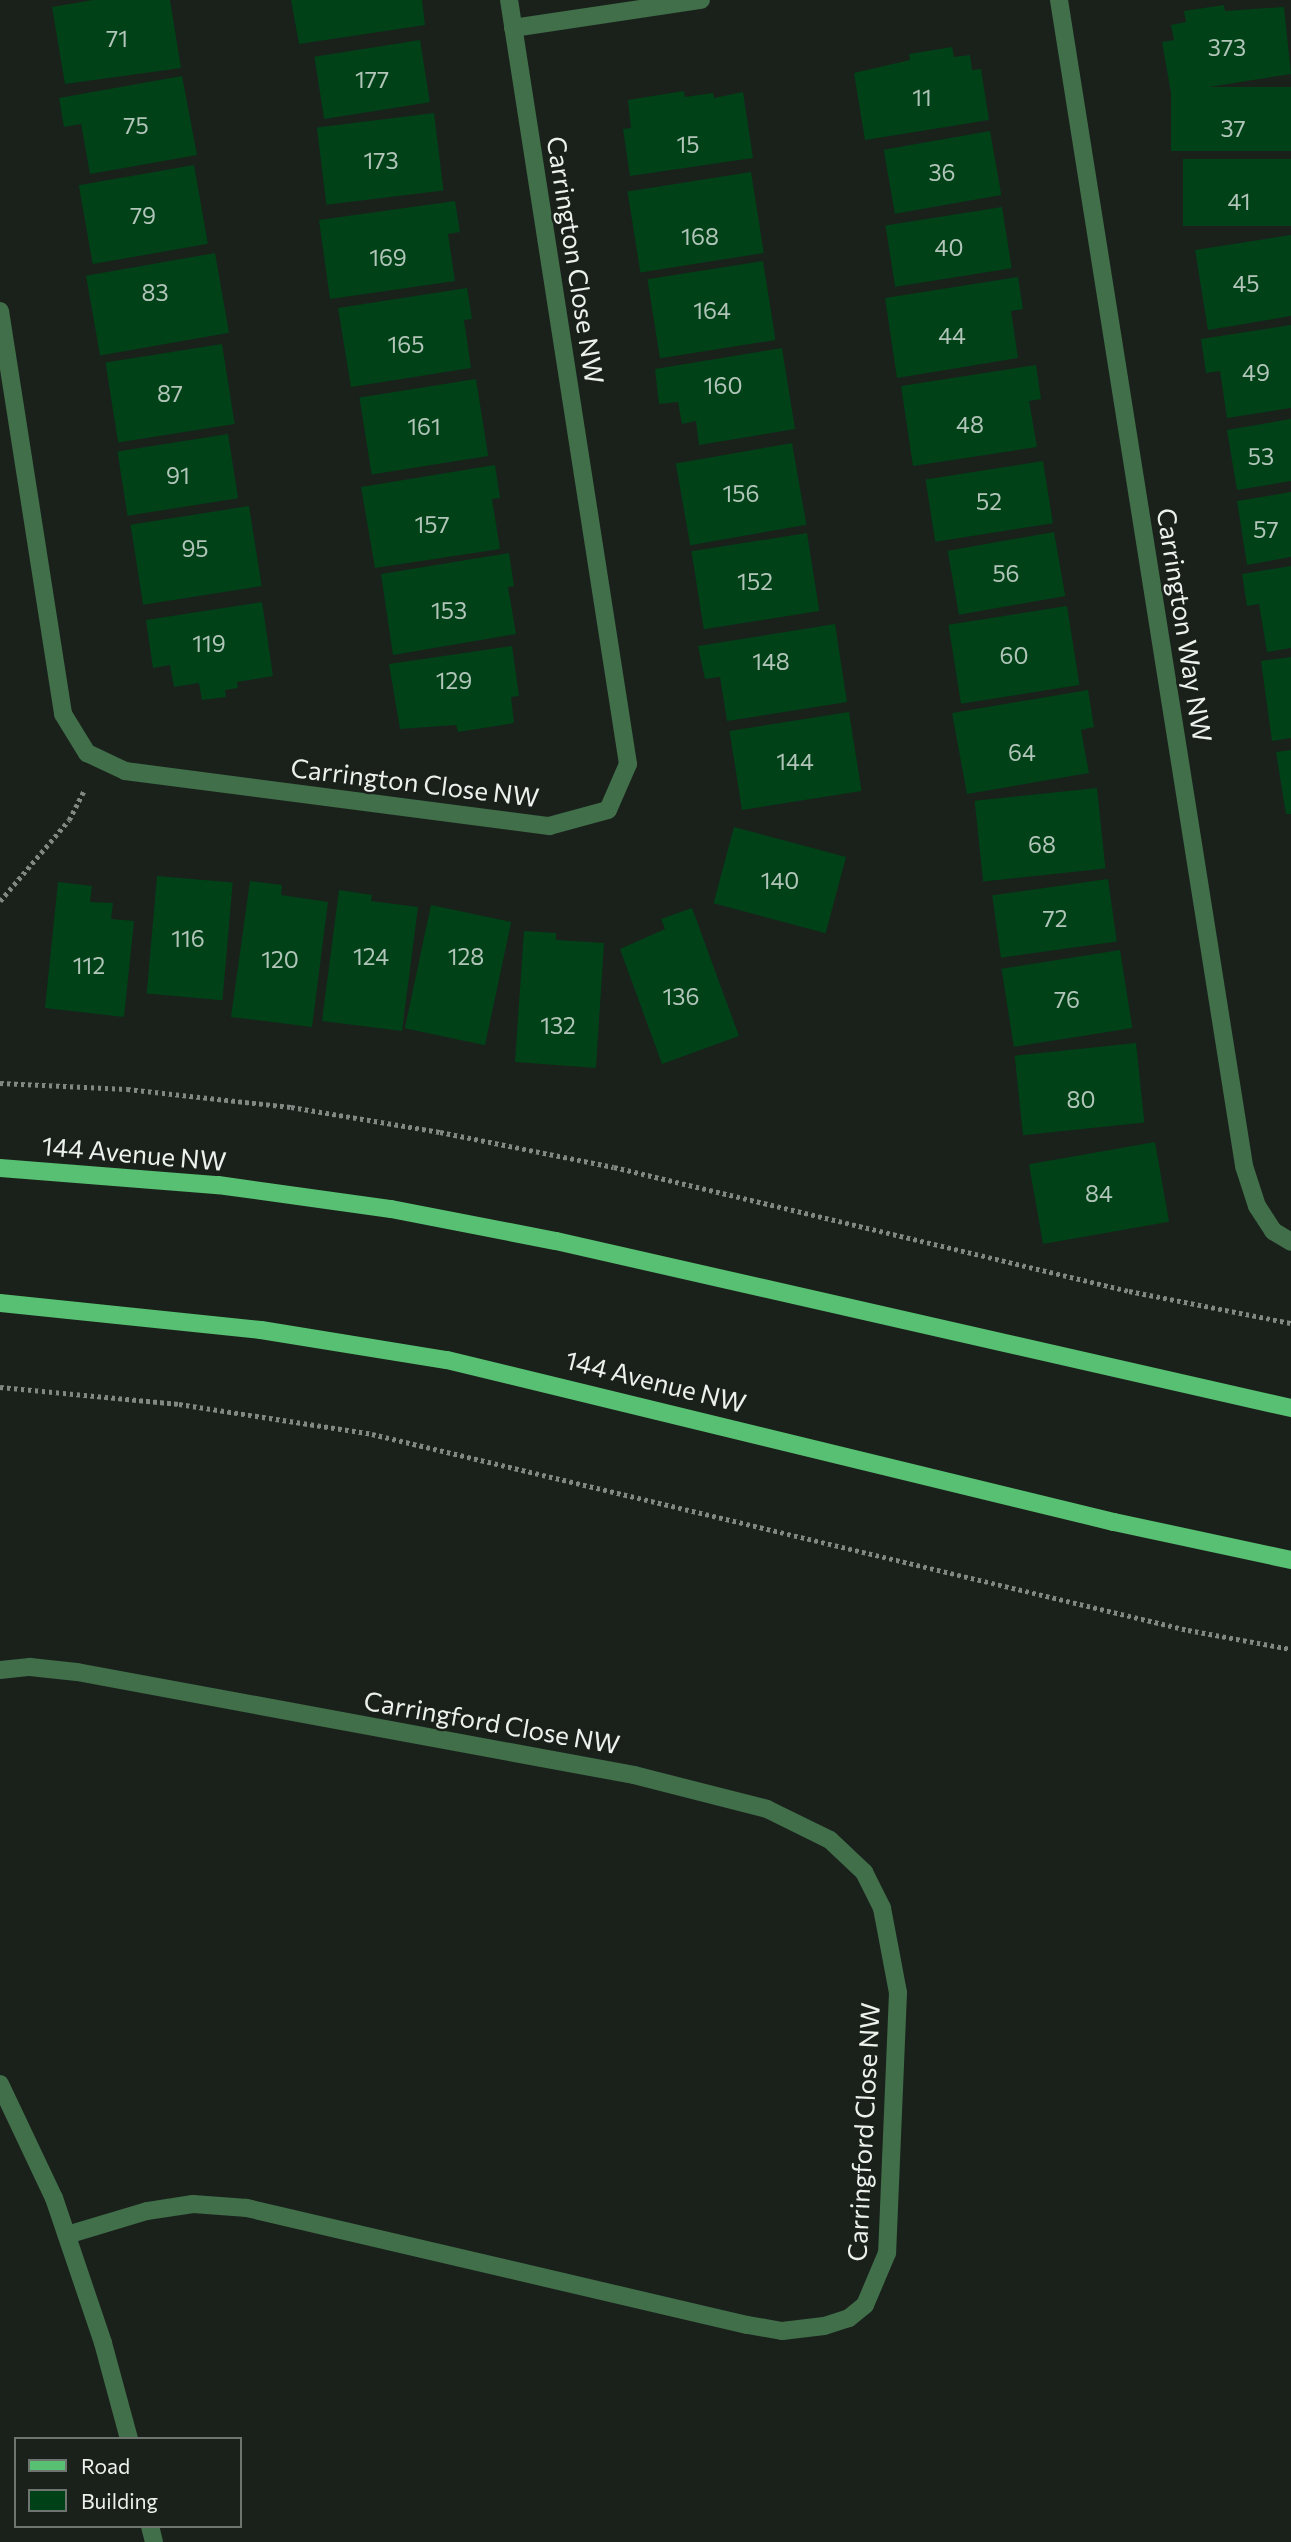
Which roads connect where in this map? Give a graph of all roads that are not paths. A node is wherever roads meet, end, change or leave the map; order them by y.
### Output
1 (509, 0) edge
2 (701, 0) edge
3 (1059, 0) edge
4 (513, 29) junction
5 (0, 311) edge
6 (0, 1168) edge
7 (1291, 1242) edge
8 (0, 1303) edge
9 (1291, 1408) edge
10 (1291, 1560) edge
11 (0, 1670) edge
12 (0, 2084) edge
13 (67, 2235) junction
14 (128, 2437) edge

1 - 4 street, Carrington Close NW
2 - 4 street
3 - 7 street, Carrington Way NW
4 - 5 street, Carrington Close NW
6 - 9 main road, 144 Avenue NW
8 - 10 main road, 144 Avenue NW
11 - 13 street, Carringford Close NW
12 - 13 street
13 - 14 street

